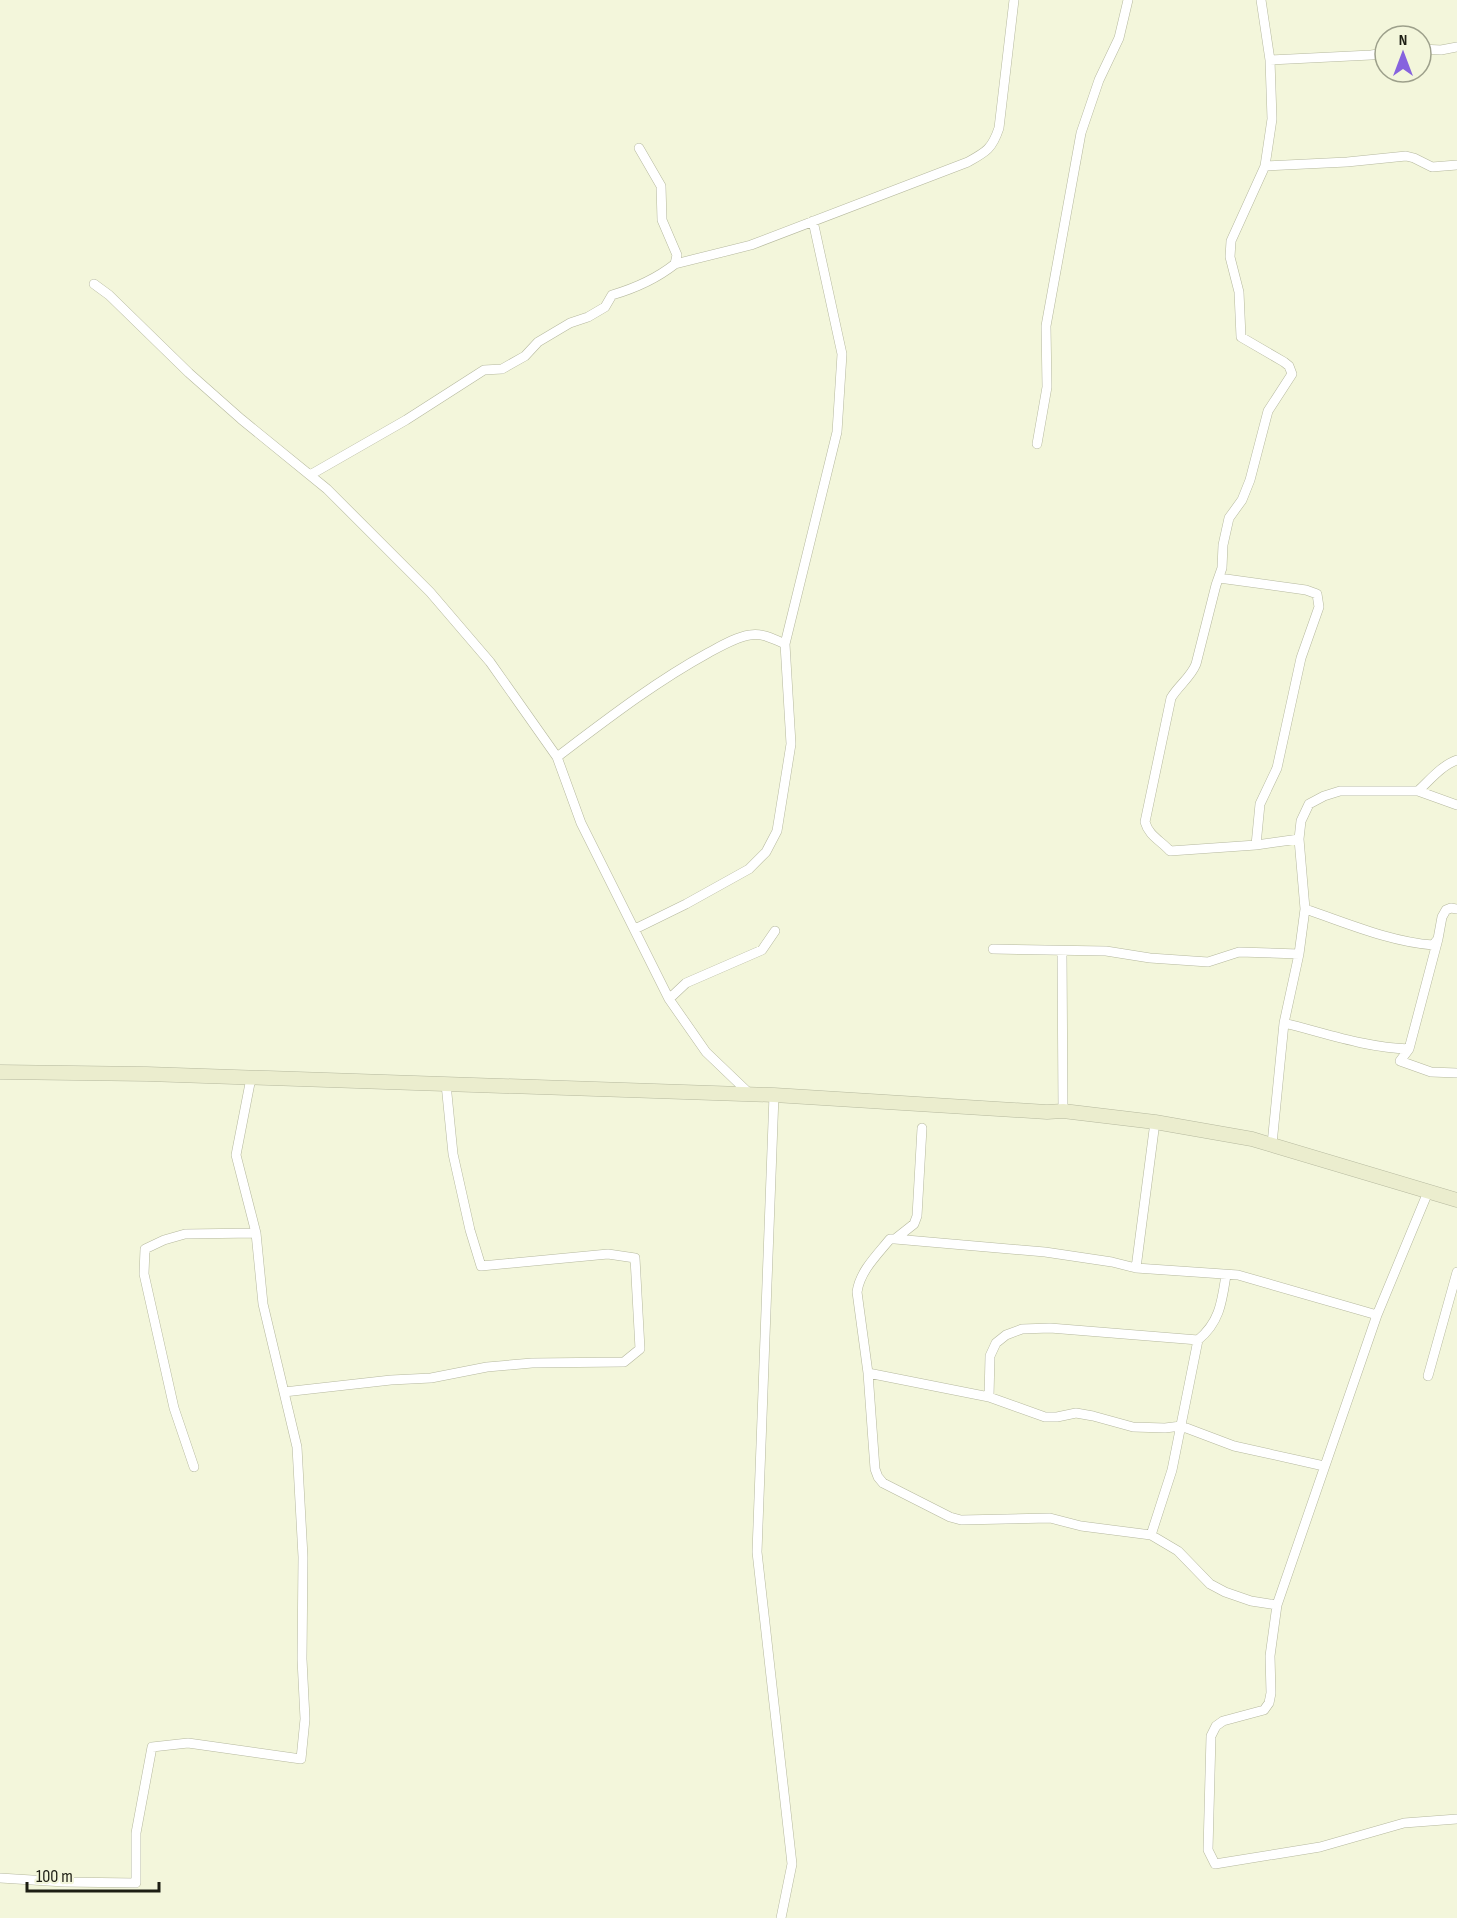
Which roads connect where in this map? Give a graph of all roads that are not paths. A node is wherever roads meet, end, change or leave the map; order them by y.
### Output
1 (1014, 0) edge
2 (1128, 0) edge
3 (1261, 0) edge
4 (1457, 47) edge
5 (1433, 50) edge
6 (1373, 56) edge
7 (1270, 60) junction
8 (639, 148) dead end
9 (1457, 165) edge
10 (1265, 166) junction
11 (813, 221) junction
12 (675, 264) junction
13 (94, 284) dead end
14 (1037, 444) dead end
15 (310, 475) junction
16 (1220, 578) junction
17 (785, 644) junction
18 (557, 757) junction
19 (1457, 760) edge
20 (1418, 792) junction
21 (1457, 805) edge
22 (1299, 839) junction
23 (1256, 845) junction
24 (1305, 909) junction
25 (1457, 909) edge
26 (635, 929) junction
27 (775, 931) dead end
28 (1438, 939) junction
29 (993, 949) dead end
30 (1062, 951) junction
31 (1299, 954) junction
32 (669, 999) junction
33 (1284, 1023) junction
34 (1409, 1049) junction
35 (0, 1072) edge
36 (1457, 1073) edge
37 (251, 1078) junction
38 (446, 1084) junction
39 (751, 1095) junction
40 (774, 1095) junction
41 (1063, 1111) junction
42 (1155, 1122) junction
43 (922, 1128) dead end
44 (1272, 1144) junction
45 (1428, 1192) junction
46 (1457, 1200) edge
47 (256, 1233) junction
48 (895, 1239) junction
49 (1136, 1268) junction
50 (1457, 1272) edge
51 (1226, 1275) junction
52 (1377, 1315) junction
53 (1198, 1340) junction
54 (868, 1373) junction
55 (1428, 1376) dead end
56 (285, 1392) junction
57 (989, 1397) junction
58 (1181, 1426) junction
59 (1324, 1466) junction
60 (195, 1467) dead end
61 (1151, 1535) junction
62 (1277, 1605) junction
63 (1457, 1819) edge
64 (0, 1878) edge
65 (781, 1918) edge

1 - 11 street
2 - 14 street
3 - 7 street
4 - 5 street
6 - 7 street
7 - 10 street
8 - 12 street
9 - 10 street
10 - 16 street
11 - 12 street
11 - 17 street
12 - 15 street
13 - 15 street
15 - 18 street
16 - 23 street
16 - 23 street
17 - 18 street
17 - 26 street
18 - 26 street
19 - 20 street
20 - 21 street
20 - 22 street
22 - 23 street
22 - 24 street
24 - 28 street
24 - 31 street
25 - 28 street
26 - 32 street
27 - 32 street
28 - 34 street
29 - 30 street
30 - 31 street
30 - 41 street
31 - 33 street
32 - 39 street
33 - 34 street
33 - 44 street
34 - 36 street
35 - 37 main road
37 - 38 main road
37 - 47 street
38 - 39 main road
38 - 56 street
39 - 40 main road
40 - 41 main road
40 - 65 street
41 - 42 main road
42 - 44 main road
42 - 49 street
43 - 48 street
44 - 45 main road
45 - 46 main road
45 - 52 street
47 - 56 street
47 - 60 street
48 - 49 street
48 - 54 street
49 - 51 street
50 - 55 street
51 - 52 street
51 - 53 street
52 - 59 street
53 - 57 street
53 - 58 street
54 - 57 street
54 - 61 street
56 - 64 street
57 - 58 street
58 - 59 street
58 - 61 street
59 - 62 street
61 - 62 street
62 - 63 street

